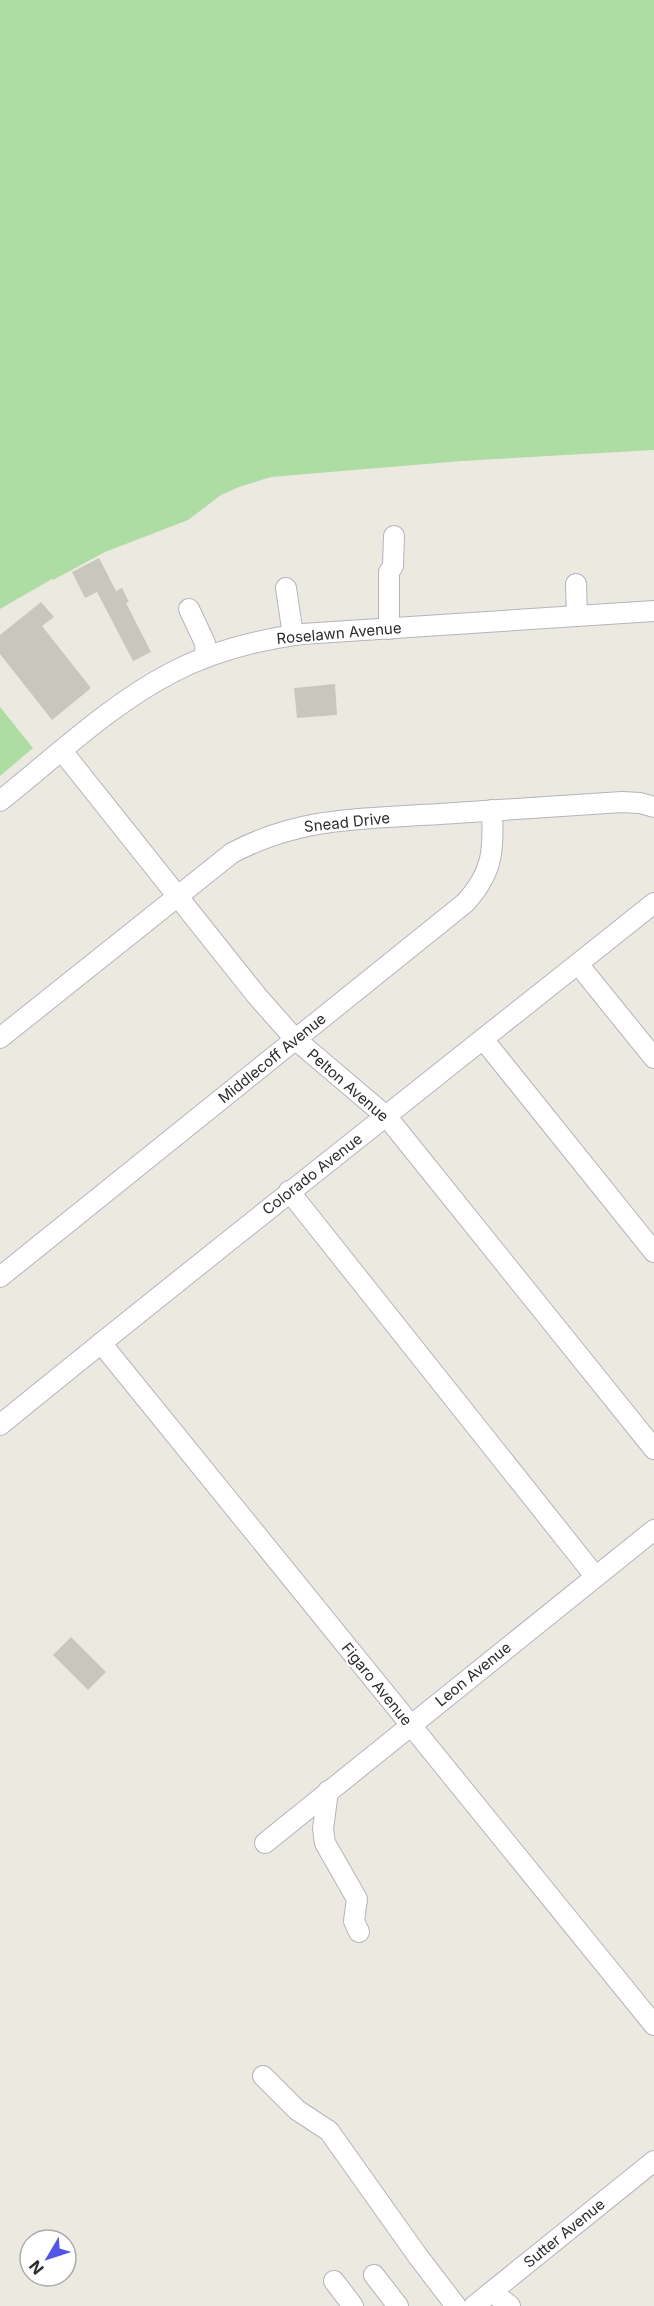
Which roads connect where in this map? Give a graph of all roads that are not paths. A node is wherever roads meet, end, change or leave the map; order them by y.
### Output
1 (394, 536) dead end
2 (576, 584) dead end
3 (286, 588) dead end
4 (189, 609) dead end
5 (654, 611) edge
6 (577, 616) junction
7 (389, 628) junction
8 (293, 636) junction
9 (206, 657) junction
10 (62, 751) junction
11 (0, 801) edge
12 (654, 807) edge
13 (492, 810) junction
14 (177, 895) junction
15 (654, 903) edge
16 (578, 964) junction
17 (0, 1038) edge
18 (295, 1039) junction
19 (483, 1039) junction
20 (654, 1058) edge
21 (387, 1117) junction
22 (289, 1191) junction
23 (654, 1252) edge
24 (0, 1277) edge
25 (100, 1343) junction
26 (0, 1425) edge
27 (654, 1449) edge
28 (654, 1530) edge
29 (595, 1576) junction
30 (411, 1725) junction
31 (328, 1791) junction
32 (265, 1843) dead end
33 (359, 1932) dead end
34 (654, 2025) edge
35 (263, 2076) dead end
36 (654, 2161) edge
37 (374, 2275) dead end
38 (334, 2281) dead end
39 (492, 2292) junction
40 (353, 2306) edge
41 (398, 2306) edge
42 (456, 2306) edge
43 (474, 2306) edge
44 (510, 2306) edge

1 - 7 street
2 - 6 street
3 - 8 street
4 - 9 street
5 - 6 street, Roselawn Avenue
6 - 7 street, Roselawn Avenue
7 - 8 street, Roselawn Avenue
8 - 9 street, Roselawn Avenue
9 - 10 street, Roselawn Avenue
10 - 11 street, Roselawn Avenue
10 - 14 street, Pelton Avenue
12 - 13 street, Snead Drive
13 - 14 street, Snead Drive
13 - 18 street, Middlecoff Avenue
14 - 17 street, Snead Drive
14 - 18 street, Pelton Avenue
15 - 16 street, Colorado Avenue
16 - 19 street, Colorado Avenue
16 - 20 street
18 - 21 street, Pelton Avenue
18 - 24 street, Middlecoff Avenue
19 - 21 street, Colorado Avenue
19 - 23 street
21 - 22 street, Colorado Avenue
21 - 27 street, Pelton Avenue
22 - 25 street, Colorado Avenue
22 - 29 street
25 - 26 street, Colorado Avenue
25 - 30 street, Figaro Avenue
28 - 29 street, Leon Avenue
29 - 30 street, Leon Avenue
30 - 31 street, Leon Avenue
30 - 34 street, Figaro Avenue
31 - 32 street, Leon Avenue
31 - 33 street
35 - 42 street
36 - 39 street, Sutter Avenue
37 - 41 street
38 - 40 street
39 - 43 street, Sutter Avenue
39 - 44 street

